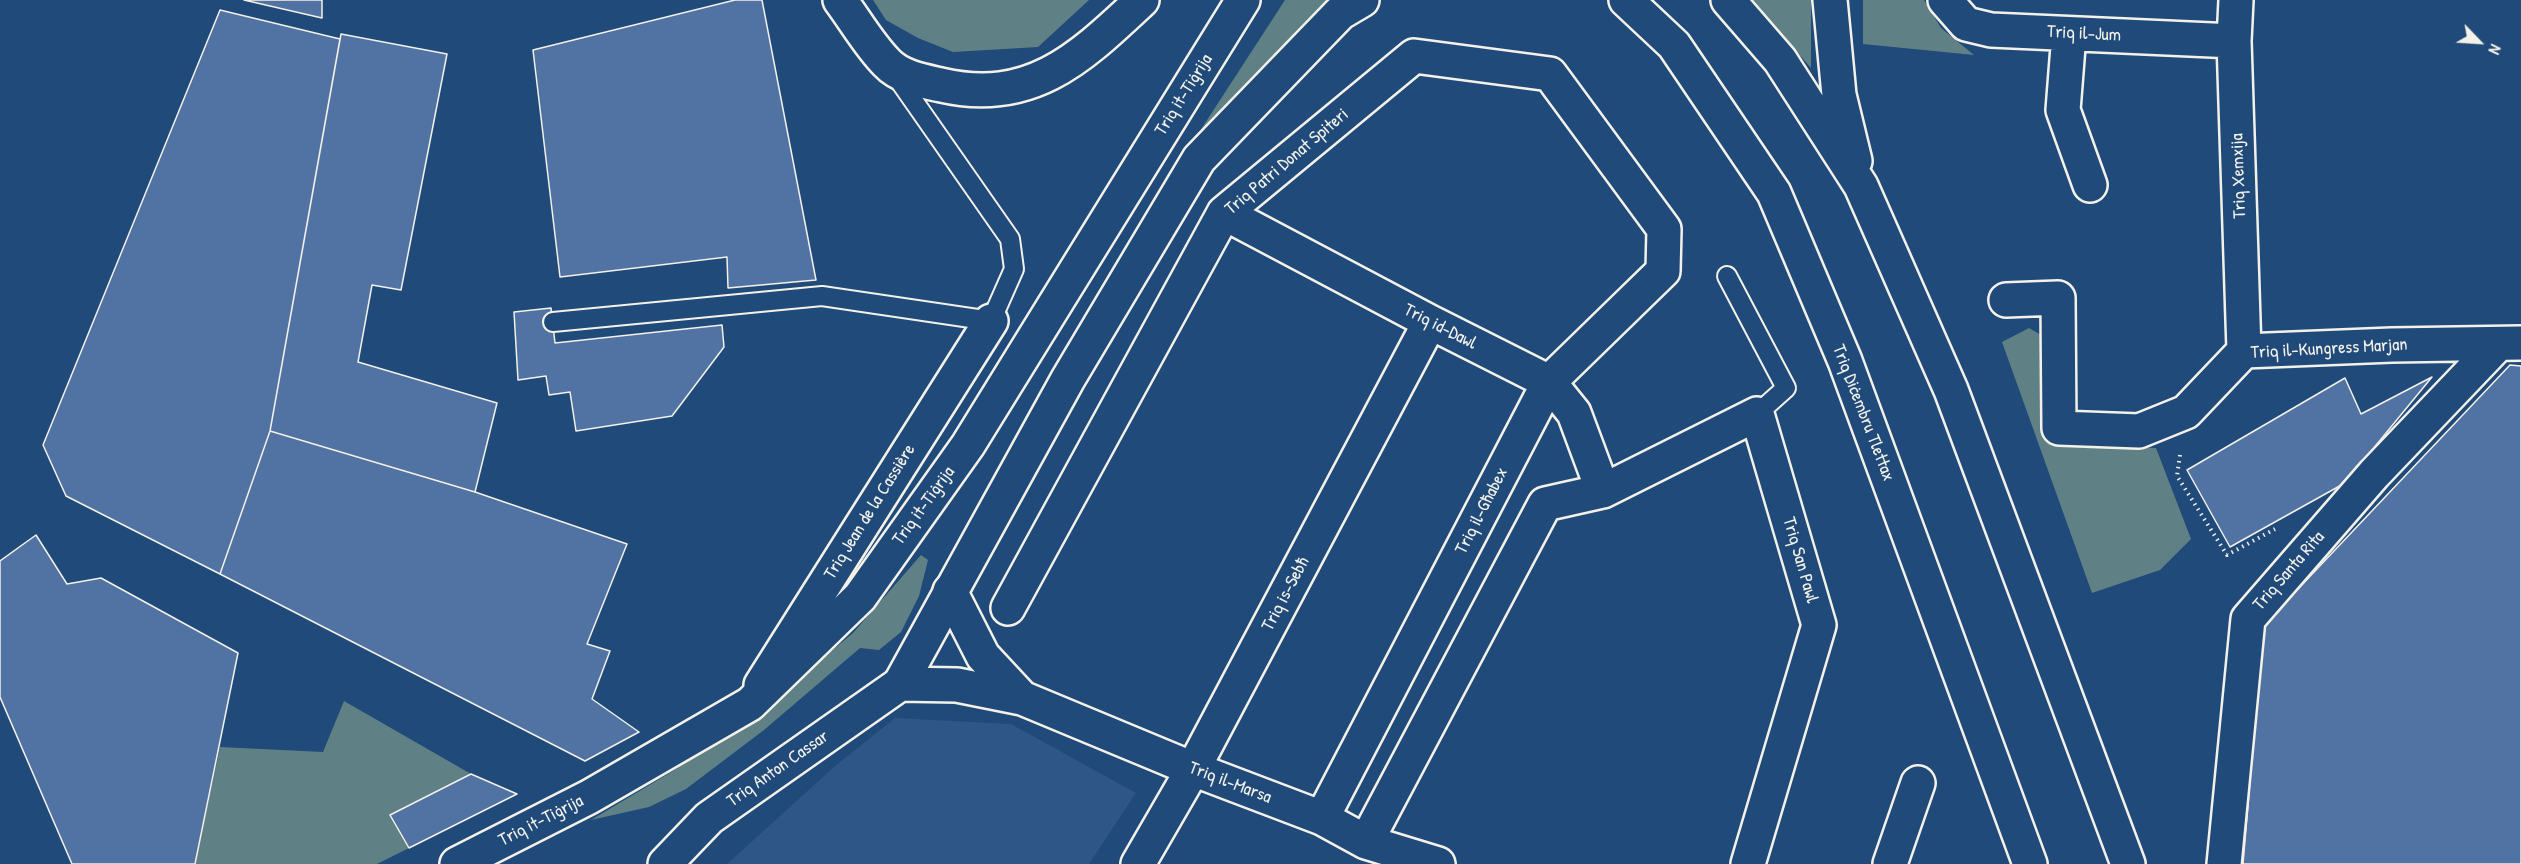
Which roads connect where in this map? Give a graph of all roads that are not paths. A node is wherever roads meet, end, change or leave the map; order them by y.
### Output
1 (840, 0) edge
2 (1142, 0) edge
3 (1243, 0) edge
4 (1362, 0) edge
5 (1609, 0) edge
6 (1626, 0) edge
7 (1728, 0) edge
8 (1830, 0) edge
9 (1945, 0) edge
10 (2236, 0) edge
11 (2069, 34) junction
12 (2234, 41) junction
13 (1674, 45) junction
14 (888, 64) junction
15 (2090, 185) dead end
16 (1861, 186) junction
17 (1224, 213) junction
18 (1664, 229) joint
19 (1727, 276) dead end
20 (2006, 300) dead end
21 (991, 321) junction
22 (554, 322) dead end
23 (1430, 322) junction
24 (2510, 344) edge
25 (2244, 351) junction
26 (1549, 382) junction
27 (1757, 414) junction
28 (1603, 491) junction
29 (950, 591) junction
30 (1008, 608) dead end
31 (900, 684) junction
32 (1022, 698) junction
33 (750, 704) junction
34 (1193, 769) junction
35 (1918, 783) dead end
36 (1323, 818) junction
37 (1366, 842) junction
38 (457, 864) edge
39 (666, 864) edge
40 (1138, 864) edge
41 (1438, 864) edge
42 (1748, 864) edge
43 (1890, 864) edge
44 (2030, 864) edge
45 (2128, 864) edge
46 (2224, 864) edge

1 - 14 main road
2 - 14 main road
3 - 33 main road, Triq it-Tiġrija
4 - 29 main road
5 - 13 main road
6 - 13 main road, Triq Diċembru Tlettax
7 - 16 main road
8 - 16 main road
9 - 11 main road, Triq il-Jum
10 - 12 main road, Triq Xemxija
11 - 12 main road, Triq il-Jum
11 - 15 main road
12 - 25 main road, Triq Xemxija
13 - 44 main road, Triq Diċembru Tlettax
14 - 21 lane
16 - 45 main road
17 - 18 main road, Triq Patri Donat Spiteri
17 - 23 main road, Triq id-Dawl
17 - 30 main road, Triq Patri Donat Spiteri
18 - 26 main road, Triq il-Għabex
19 - 27 lane
20 - 25 main road, Triq il-Kungress Marjan
21 - 22 lane
21 - 33 main road, Triq Jean de la Cassière
23 - 26 main road, Triq id-Dawl
23 - 34 main road, Triq is-Sebħ
24 - 25 main road, Triq il-Kungress Marjan
24 - 46 main road, Triq Santa Rita
26 - 28 main road, Triq id-Dawl
26 - 36 main road, Triq il-Għabex
27 - 28 main road
27 - 42 main road, Triq San Pawl
28 - 37 main road
29 - 31 main road
29 - 32 main road, Triq il-Marsa
31 - 32 main road, Triq il-Marsa
31 - 39 main road, Triq Anton Cassar
32 - 34 main road, Triq il-Marsa
33 - 38 main road, Triq it-Tiġrija
34 - 36 main road, Triq il-Marsa
34 - 40 main road, Triq is-Sebħ
35 - 43 main road
36 - 37 main road, Triq il-Marsa
37 - 41 main road, Triq il-Marsa

